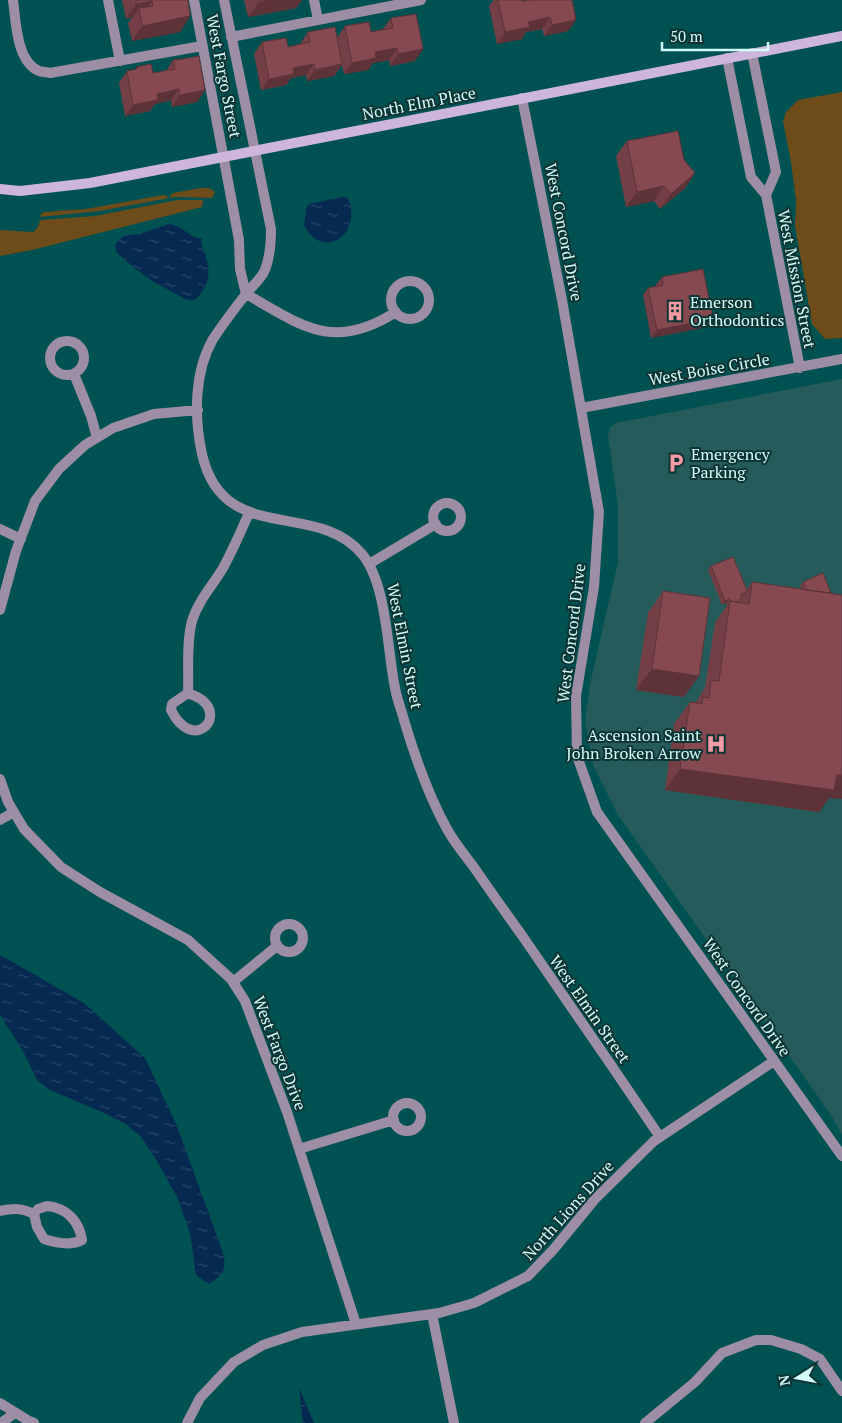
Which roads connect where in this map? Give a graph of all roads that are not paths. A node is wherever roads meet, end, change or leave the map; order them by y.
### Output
1 (14, 0) edge
2 (108, 0) edge
3 (194, 0) edge
4 (224, 0) edge
5 (314, 0) edge
6 (421, 0) edge
7 (408, 1) edge
8 (318, 20) junction
9 (842, 36) edge
10 (231, 37) junction
11 (202, 46) junction
12 (752, 53) junction
13 (727, 58) junction
14 (120, 61) junction
15 (522, 98) junction
16 (255, 150) junction
17 (224, 157) junction
18 (0, 189) edge
19 (766, 196) junction
20 (246, 294) junction
21 (396, 312) dead end
22 (842, 358) edge
23 (800, 368) junction
24 (74, 374) dead end
25 (581, 408) junction
26 (198, 410) junction
27 (97, 438) junction
28 (250, 513) junction
29 (436, 524) dead end
30 (0, 530) edge
31 (21, 538) junction
32 (369, 564) junction
33 (0, 610) edge
34 (188, 693) dead end
35 (0, 779) edge
36 (14, 812) junction
37 (0, 820) edge
38 (277, 946) dead end
39 (233, 982) junction
40 (774, 1061) junction
41 (394, 1120) dead end
42 (660, 1137) junction
43 (299, 1149) junction
44 (842, 1156) edge
45 (0, 1211) edge
46 (34, 1214) junction
47 (432, 1314) junction
48 (356, 1324) junction
49 (842, 1391) edge
50 (0, 1403) edge
51 (15, 1413) junction
52 (0, 1423) edge
53 (34, 1423) edge
54 (187, 1423) edge
55 (454, 1423) edge
56 (645, 1423) edge

1 - 14 street
2 - 14 street
3 - 11 street, West Fargo Street
4 - 10 street, West Fargo Street
5 - 8 street
6 - 7 street
7 - 8 street
8 - 10 street
9 - 12 main road, North Elm Place
10 - 16 street, West Fargo Street
11 - 14 street
11 - 17 street, West Fargo Street
12 - 13 main road, North Elm Place
12 - 19 street, West Mission Street
13 - 15 main road, North Elm Place
13 - 19 street, West Mission Street
15 - 16 main road, North Elm Place
15 - 25 street, West Concord Drive
16 - 17 main road, North Elm Place
16 - 20 street, West Fargo Street
17 - 18 main road, North Elm Place
17 - 20 street, West Fargo Street
19 - 23 street, West Mission Street
20 - 21 street
20 - 26 street, West Elmin Street
22 - 23 street, West Boise Circle
23 - 25 street, West Boise Circle
24 - 27 street
25 - 40 street, West Concord Drive
26 - 27 street
26 - 28 street, West Elmin Street
27 - 31 street
28 - 32 street, West Elmin Street
28 - 34 street
29 - 32 street
30 - 31 street
31 - 33 street
32 - 42 street, West Elmin Street
35 - 36 street, West Fargo Drive
36 - 37 street
36 - 39 street, West Fargo Drive
38 - 39 street
39 - 43 street, West Fargo Drive
40 - 42 street, North Lions Drive
40 - 44 street, West Concord Drive
41 - 43 street
42 - 47 street, North Lions Drive
43 - 48 street, West Fargo Drive
45 - 46 street
46 - 46 street
47 - 48 street, North Lions Drive
47 - 55 street
48 - 54 street, North Lions Drive
49 - 56 street
50 - 51 street
51 - 52 street
51 - 53 street

